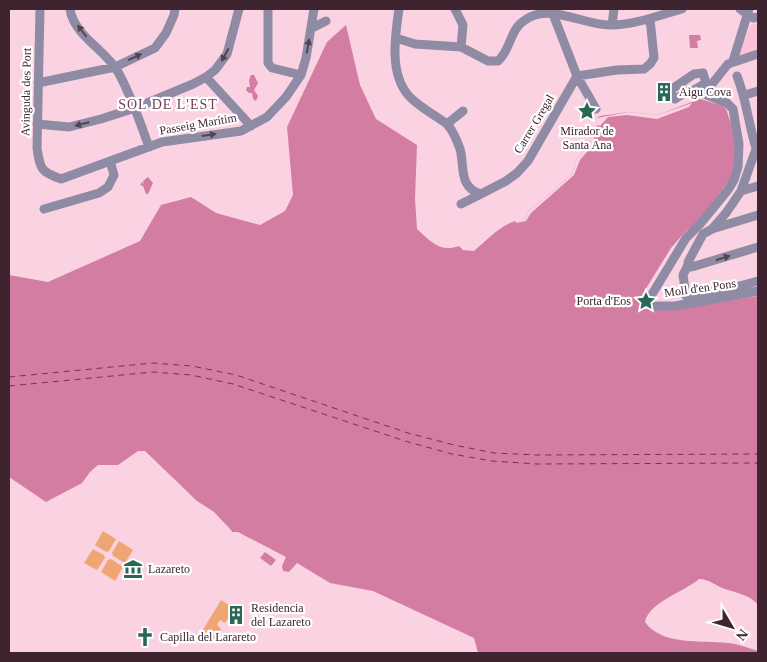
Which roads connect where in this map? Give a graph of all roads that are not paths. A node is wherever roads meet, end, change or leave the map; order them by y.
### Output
1 (40, 9) edge
2 (70, 9) edge
3 (175, 9) edge
4 (239, 9) edge
5 (268, 9) edge
6 (314, 9) edge
7 (399, 9) edge
8 (455, 9) edge
9 (614, 9) edge
10 (682, 9) edge
11 (733, 9) edge
12 (740, 9) edge
13 (552, 11) edge
14 (747, 15) edge
15 (758, 17) edge
16 (650, 19) junction
17 (326, 21) dead end
18 (612, 25) junction
19 (312, 28) junction
20 (396, 38) junction
21 (462, 46) junction
22 (758, 54) edge
23 (730, 63) junction
24 (115, 67) junction
25 (300, 75) junction
26 (578, 76) junction
27 (737, 76) dead end
28 (206, 77) junction
29 (38, 84) junction
30 (758, 91) edge
31 (745, 95) junction
32 (135, 108) junction
33 (596, 109) dead end
34 (463, 110) dead end
35 (37, 124) junction
36 (447, 124) junction
37 (251, 126) junction
38 (754, 127) edge
39 (149, 147) junction
40 (757, 152) edge
41 (110, 162) junction
42 (46, 174) joint
43 (758, 186) edge
44 (741, 191) junction
45 (478, 193) junction
46 (460, 204) dead end
47 (44, 209) dead end
48 (758, 215) edge
49 (712, 229) junction
50 (758, 247) edge
51 (688, 265) junction
52 (758, 280) edge
53 (758, 291) edge

1 - 29 street, Avinguda des Port
24 -> 2 street
24 -> 3 street
4 -> 28 street
5 - 25 street
6 - 19 street, Passeig Marítim
7 - 20 street
8 - 21 street
9 - 18 street
10 - 16 street
11 - 14 street
12 - 14 street
13 - 18 street
13 - 21 street
13 - 26 street
14 - 15 street
14 - 23 street
16 - 18 street
16 - 26 street
17 - 19 street
25 -> 19 street, Passeig Marítim
20 - 21 street
20 - 36 street
22 - 23 street
23 - 53 street, Moll d'en Pons
24 - 29 street
24 - 32 street
25 - 37 street, Passeig Marítim
26 - 33 street
26 - 45 street, Carrer Gregal
27 - 31 street
28 - 32 street
28 - 37 street
29 - 35 street, Avinguda des Port
30 - 31 street
31 - 38 street
32 -> 35 street
32 - 39 street
34 - 36 street
35 - 42 street, Avinguda des Port
36 - 45 street
39 -> 37 street, Passeig Marítim
38 - 40 street
39 - 41 street, Passeig Marítim
40 - 44 street
41 - 42 street, Passeig Marítim
41 - 47 street
43 - 44 street
44 - 49 street
45 - 46 street, Carrer Gregal
48 - 49 street
49 - 51 street
51 -> 50 street
51 - 52 street

